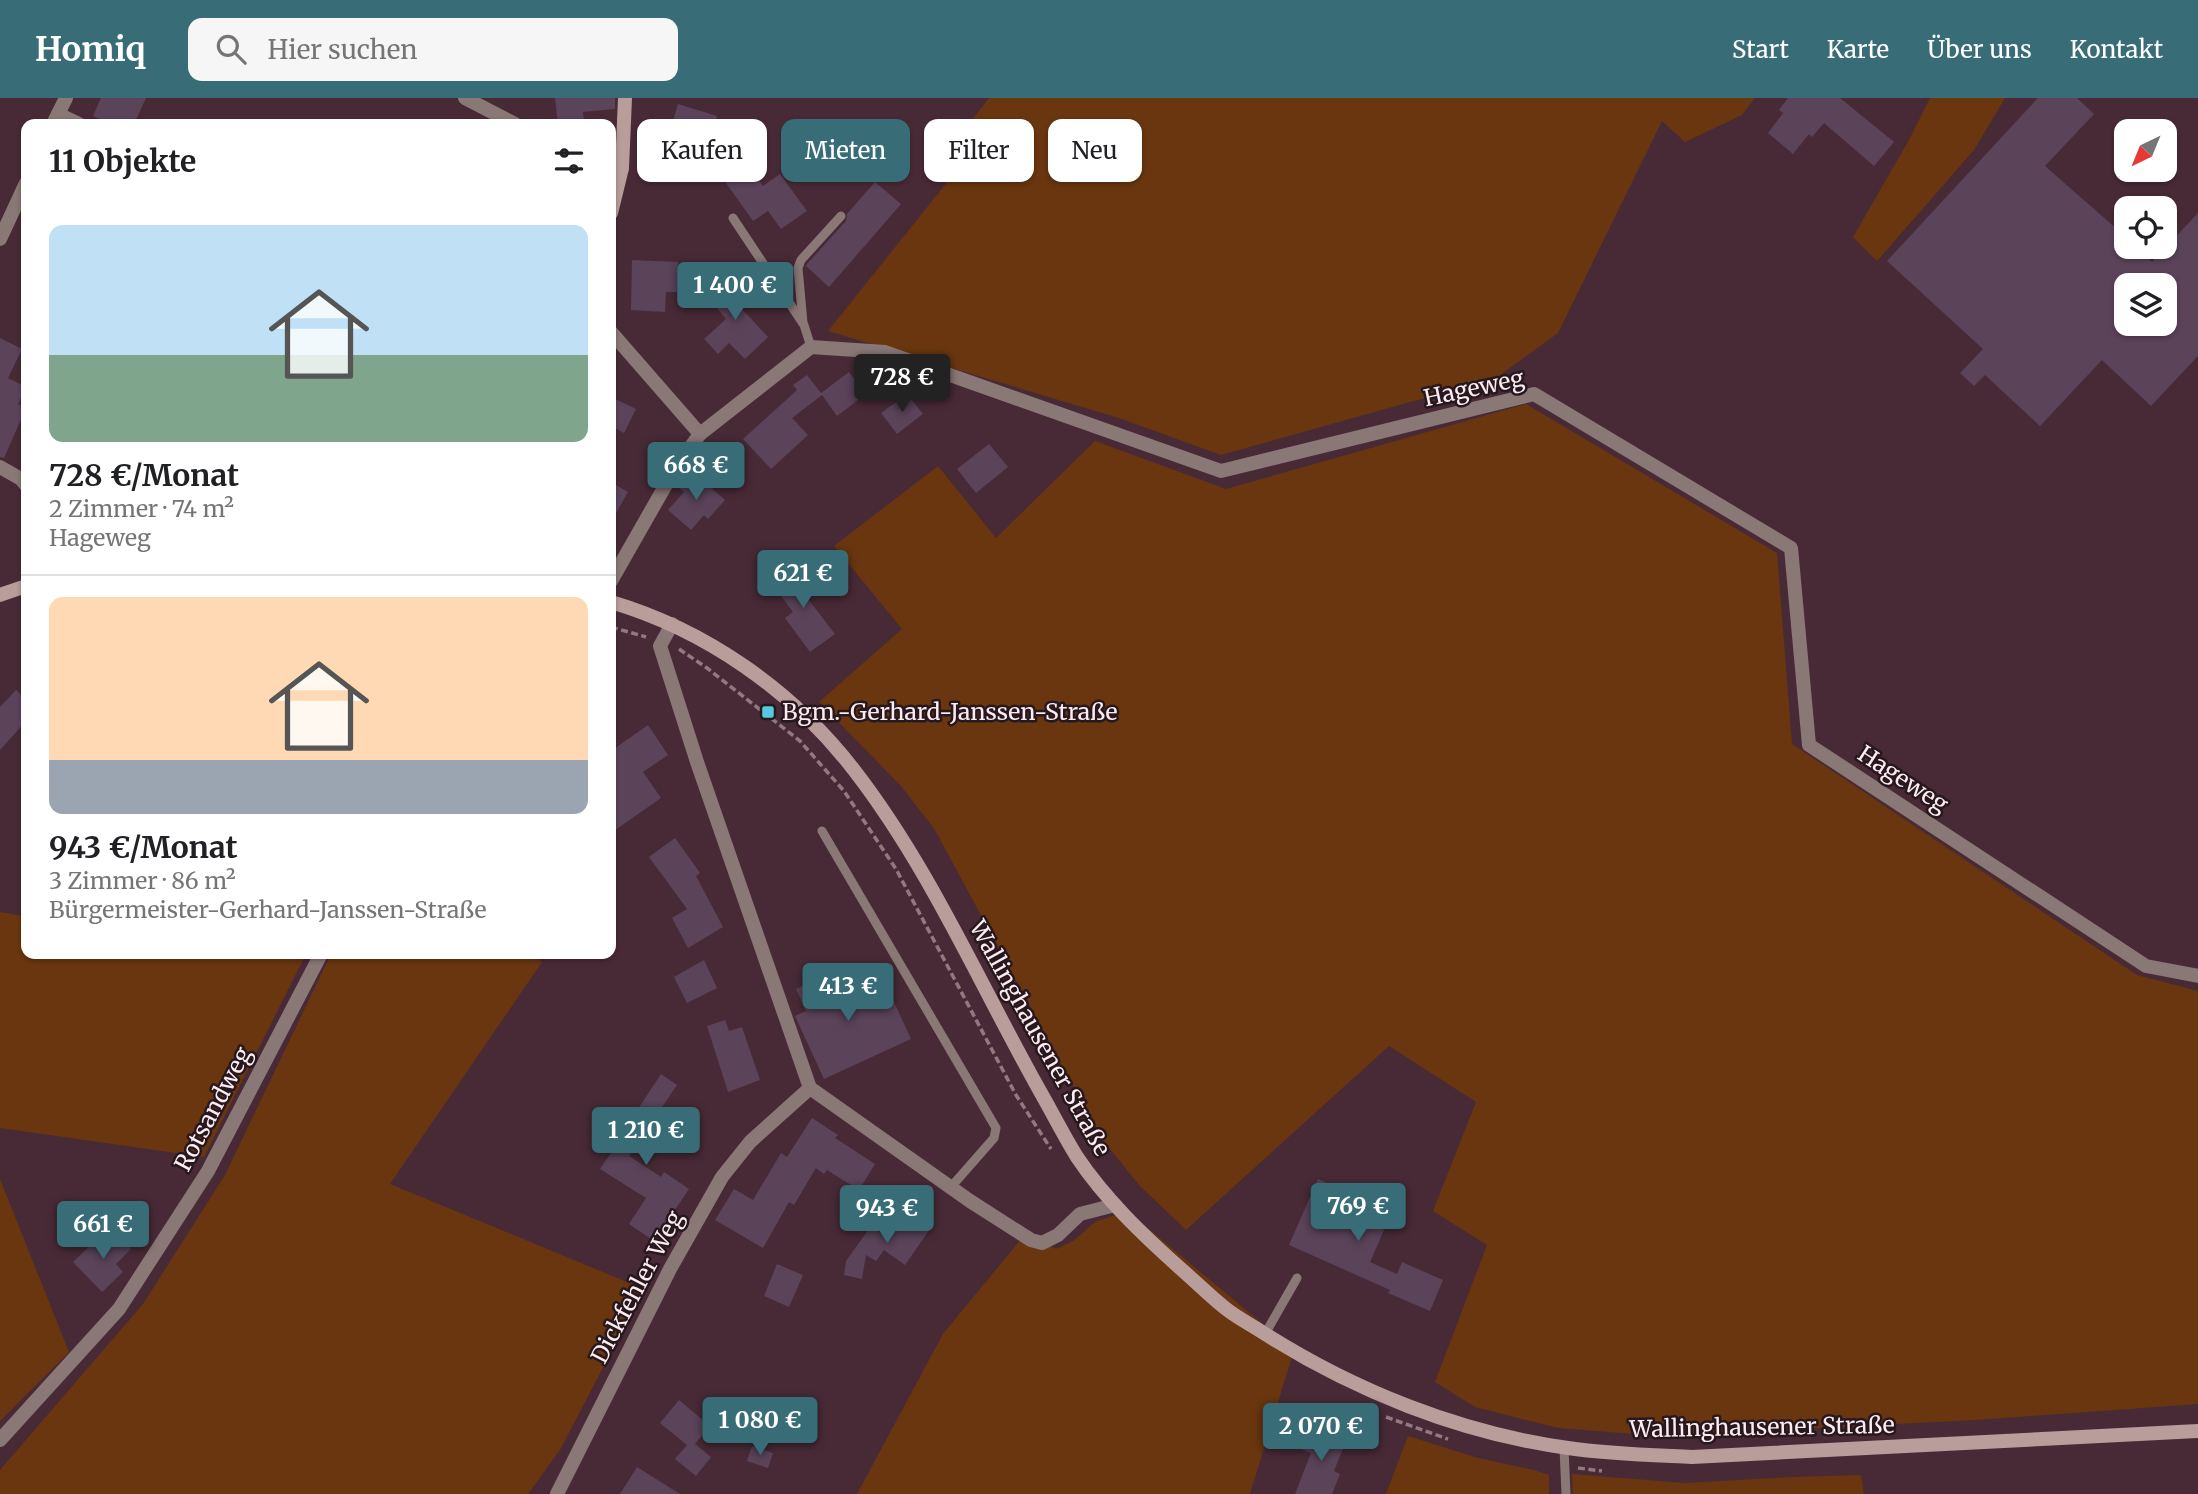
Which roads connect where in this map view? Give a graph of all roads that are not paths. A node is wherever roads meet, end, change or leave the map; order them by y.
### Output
1 (65, 98) edge
2 (465, 98) edge
3 (625, 98) edge
4 (56, 119) edge
5 (506, 119) edge
6 (616, 166) edge
7 (21, 194) edge
8 (841, 216) dead end
9 (733, 218) dead end
10 (0, 239) edge
11 (804, 324) junction
12 (616, 338) edge
13 (811, 347) junction
14 (700, 434) junction
15 (0, 467) edge
16 (21, 479) edge
17 (616, 572) edge
18 (21, 588) edge
19 (0, 595) edge
20 (616, 604) edge
21 (672, 624) junction
22 (822, 831) dead end
23 (318, 959) edge
24 (2198, 976) edge
25 (810, 1088) junction
26 (951, 1187) junction
27 (1115, 1205) junction
28 (1297, 1278) dead end
29 (1265, 1334) junction
30 (2198, 1431) edge
31 (0, 1440) edge
32 (1564, 1448) junction
33 (557, 1494) edge
34 (1566, 1494) edge

1 - 4 street
2 - 5 street
3 - 6 street
7 - 10 street
8 - 11 lane
9 - 11 lane
11 - 13 lane
12 - 14 street
13 - 14 street
13 - 24 street, Hageweg
14 - 17 street
15 - 16 street
18 - 19 street
20 - 21 street, Wallinghausener Straße
21 - 25 street
21 - 27 street, Wallinghausener Straße
22 - 26 lane
23 - 31 street, Rotsandweg
25 - 26 street
25 - 33 street, Dickfehler Weg
26 - 27 street
27 - 29 street, Wallinghausener Straße
28 - 29 lane
29 - 32 street, Wallinghausener Straße
30 - 32 street, Wallinghausener Straße
32 - 34 lane

